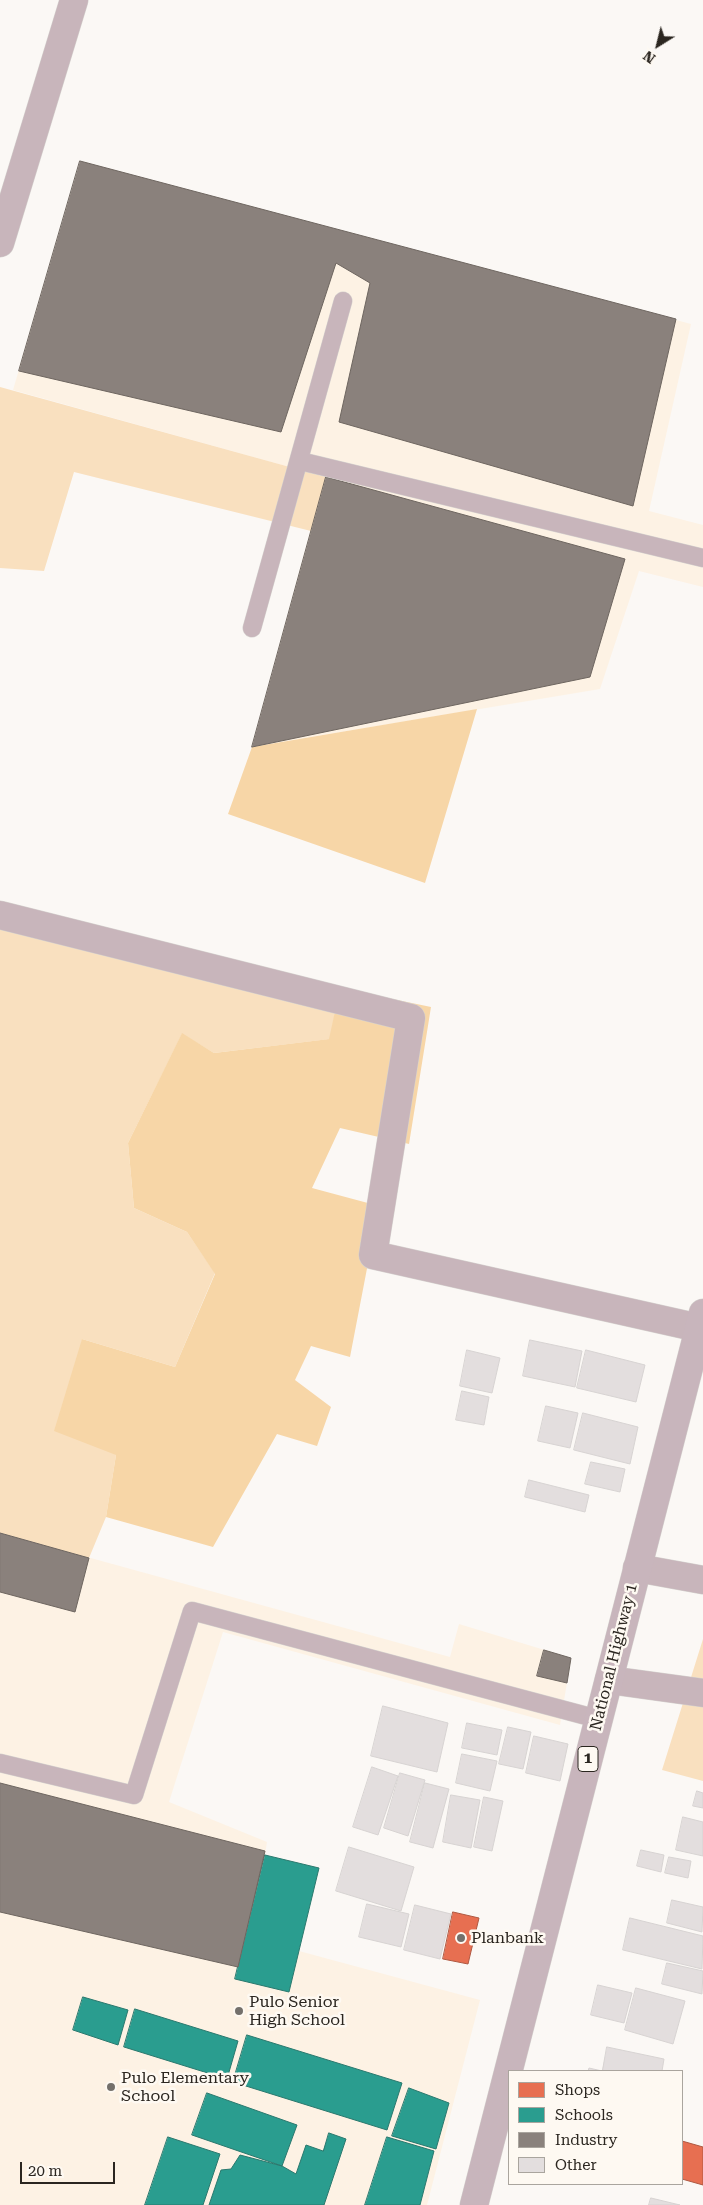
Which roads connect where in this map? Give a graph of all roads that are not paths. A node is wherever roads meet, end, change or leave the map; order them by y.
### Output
1 (74, 0) edge
2 (0, 243) edge
3 (343, 301) dead end
4 (300, 461) junction
5 (703, 558) edge
6 (252, 628) dead end
7 (0, 914) edge
8 (701, 1321) edge
9 (637, 1568) junction
10 (703, 1580) edge
11 (609, 1680) junction
12 (703, 1693) edge
13 (598, 1719) junction
14 (0, 1763) edge
15 (508, 2070) edge
16 (508, 2072) edge
17 (474, 2205) edge

1 - 2 street
3 - 4 lane
4 - 5 lane
4 - 6 lane
7 - 8 street
8 - 9 highway, National Highway 1 / 1
9 - 10 street
9 - 11 highway, National Highway 1 / 1
11 - 12 street
11 - 13 highway, National Highway 1 / 1
13 - 14 lane
13 - 15 highway, National Highway 1 / 1
16 - 17 highway, National Highway 1 / 1

